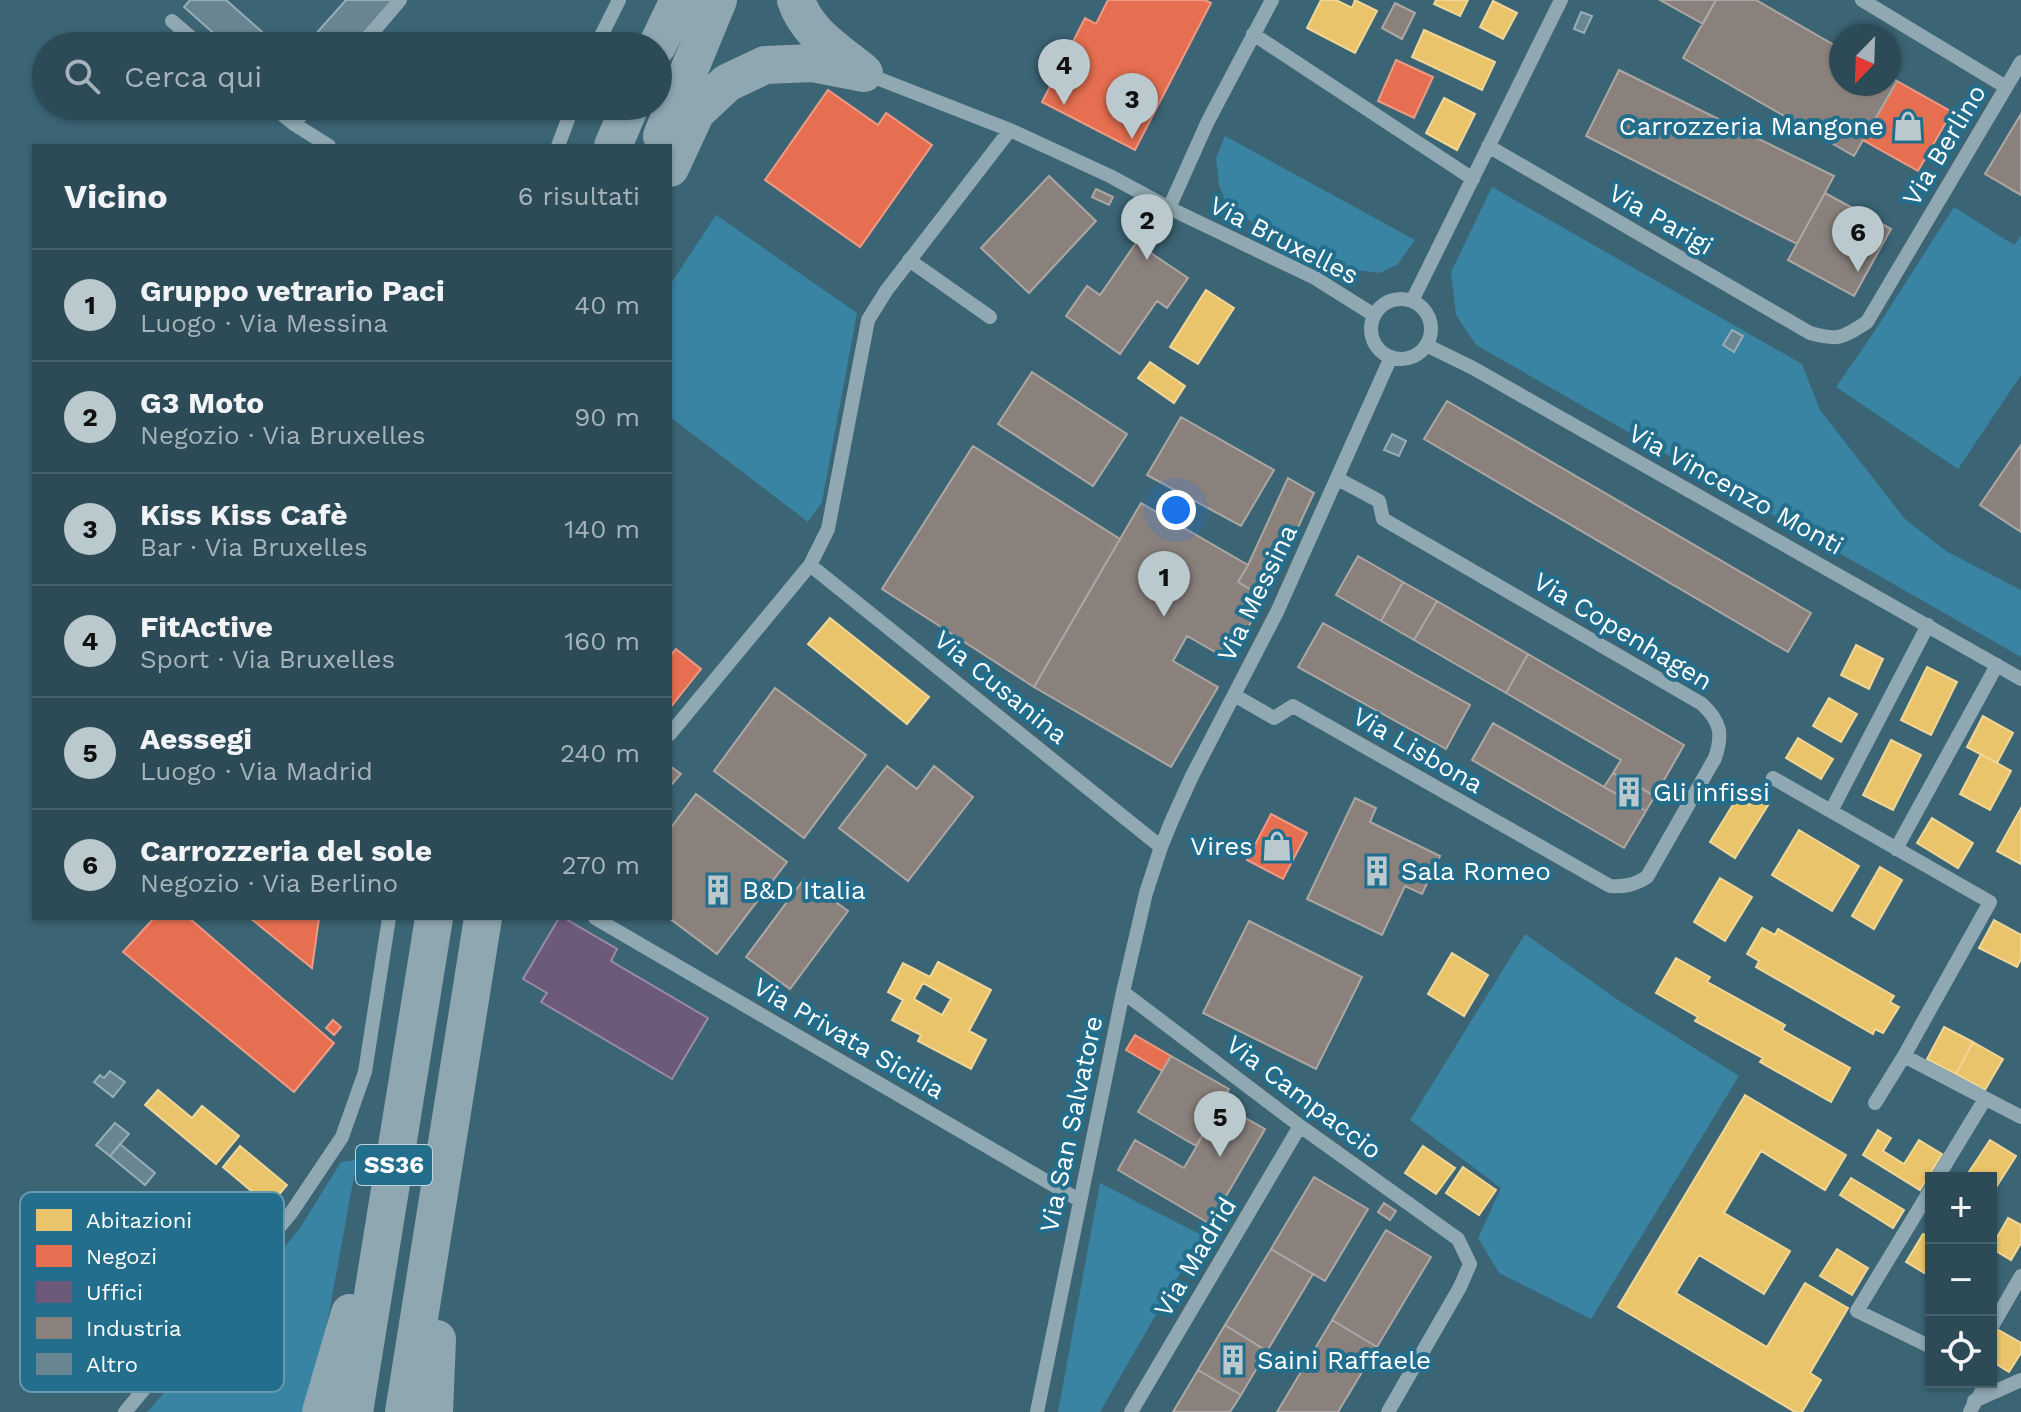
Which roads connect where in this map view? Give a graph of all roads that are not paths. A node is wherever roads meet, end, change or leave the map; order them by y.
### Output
1 (400, 0) edge
2 (619, 0) edge
3 (679, 0) edge
4 (718, 0) edge
5 (796, 0) edge
6 (1272, 0) edge
7 (1561, 0) edge
8 (1862, 0) edge
9 (172, 21) dead end
10 (185, 32) edge
11 (373, 32) edge
12 (603, 32) edge
13 (664, 32) edge
14 (1253, 34) junction
15 (2021, 62) edge
16 (864, 73) junction
17 (2006, 87) junction
18 (672, 112) edge
19 (289, 120) edge
20 (297, 120) edge
21 (568, 120) edge
22 (624, 120) edge
23 (669, 120) edge
24 (294, 124) junction
25 (1010, 130) junction
26 (326, 144) edge
27 (559, 144) edge
28 (614, 144) edge
29 (659, 144) edge
30 (1488, 146) junction
31 (672, 164) edge
32 (1473, 179) junction
33 (1169, 208) junction
34 (909, 260) junction
35 (1412, 301) junction
36 (1374, 315) junction
37 (990, 317) dead end
38 (1810, 333) joint
39 (1426, 345) junction
40 (1391, 357) junction
41 (1338, 479) junction
42 (810, 565) junction
43 (1928, 625) junction
44 (1997, 665) junction
45 (2021, 679) edge
46 (1234, 695) junction
47 (672, 732) edge
48 (1773, 778) dead end
49 (1831, 811) junction
50 (1161, 847) junction
51 (1896, 849) junction
52 (1580, 869) joint
53 (389, 920) edge
54 (434, 920) edge
55 (483, 920) edge
56 (598, 920) edge
57 (1123, 992) junction
58 (1904, 1056) junction
59 (1985, 1099) junction
60 (1875, 1103) dead end
61 (2021, 1117) edge
62 (1300, 1126) junction
63 (445, 1158) junction
64 (394, 1165) junction
65 (1941, 1172) edge
66 (1925, 1199) edge
67 (1079, 1200) junction
68 (284, 1221) edge
69 (2021, 1276) edge
70 (1997, 1318) edge
71 (1925, 1344) edge
72 (2021, 1380) edge
73 (1983, 1388) edge
74 (142, 1392) edge
75 (1972, 1406) edge
76 (125, 1412) edge
77 (321, 1412) edge
78 (354, 1412) edge
79 (404, 1412) edge
80 (434, 1412) edge
81 (1037, 1412) edge
82 (1131, 1412) edge
83 (1388, 1412) edge

1 - 11 street
2 - 12 street
3 - 13 highway
4 - 18 highway
5 - 16 highway
6 - 14 street
7 - 30 street
8 - 17 street
9 - 10 street
14 - 32 street
14 - 33 street
15 - 17 street, Via Berlino
16 - 25 street, Via Bruxelles
16 - 31 highway
17 - 38 street, Via Berlino
19 - 24 street
20 - 24 street
21 - 27 street
22 - 28 highway
23 - 29 highway
24 - 26 street
25 - 33 street, Via Bruxelles
25 - 34 street
30 - 32 street
30 - 38 street, Via Parigi
32 - 35 street
33 - 36 street, Via Bruxelles
34 - 37 street
34 - 42 street
35 - 36 street
35 - 39 street
36 - 40 street
39 - 40 street
39 - 43 street, Via Vincenzo Monti
40 - 41 street, Via Messina
41 - 46 street, Via Messina
41 - 52 street, Via Copenhagen
42 - 47 street
42 - 50 street, Via Cusanina
43 - 44 street, Via Vincenzo Monti
43 - 49 street
44 - 45 street, Via Vincenzo Monti
44 - 51 street
46 - 50 street, Via Messina
46 - 52 street, Via Lisbona
48 - 49 street
49 - 51 street
50 - 57 street, Via San Salvatore
51 - 58 street
53 - 68 street
54 - 64 highway, SS36
55 - 63 highway, SS36
56 - 67 street, Via Privata Sicilia
57 - 62 street, Via Campaccio
57 - 67 street, Via San Salvatore
58 - 59 street
58 - 60 street
59 - 61 street
59 - 65 street
62 - 82 street, Via Madrid
62 - 83 street, Via Campaccio
63 - 79 highway, SS36
63 - 80 highway
64 - 77 highway
64 - 78 highway, SS36
66 - 71 street
67 - 81 street, Via San Salvatore
69 - 70 street
72 - 75 street
73 - 75 street
74 - 76 street

